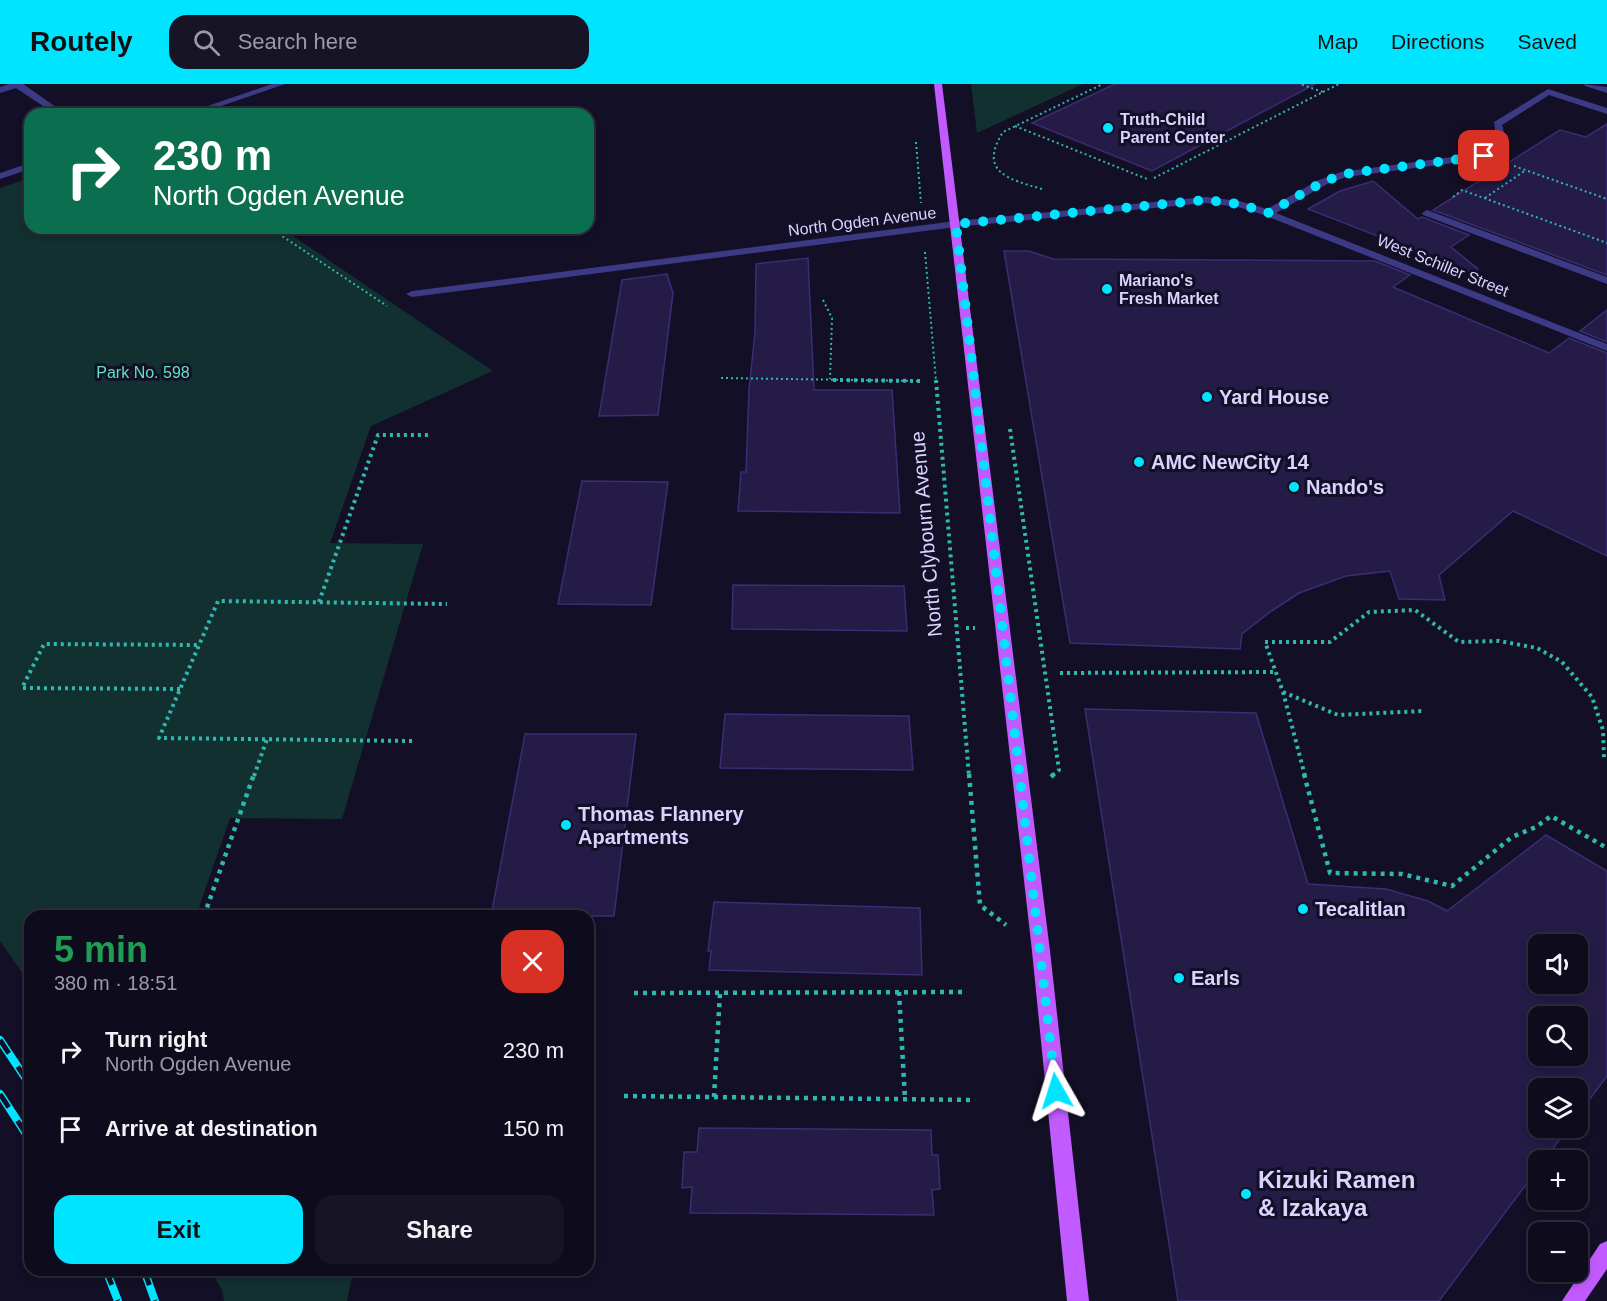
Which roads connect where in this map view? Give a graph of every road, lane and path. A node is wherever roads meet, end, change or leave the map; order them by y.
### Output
1 (281, 84) edge
2 (938, 84) edge
3 (1103, 84) edge
4 (1300, 84) edge
5 (1339, 84) edge
6 (1588, 84) edge
7 (21, 85) edge
8 (0, 90) edge
9 (1607, 90) edge
10 (1323, 92) junction
11 (53, 108) edge
12 (207, 108) edge
13 (1607, 111) edge
14 (1015, 126) junction
15 (915, 131) dead end
16 (1484, 156) junction
17 (24, 168) edge
18 (1526, 170) junction
19 (0, 176) edge
20 (1150, 180) junction
21 (1156, 183) dead end
22 (1140, 185) dead end
23 (1043, 189) dead end
24 (1485, 199) junction
25 (1607, 199) edge
26 (1268, 213) junction
27 (1427, 213) joint
28 (956, 224) junction
29 (923, 229) junction
30 (279, 234) edge
31 (1607, 243) edge
32 (1607, 281) edge
33 (412, 294) dead end
34 (823, 300) dead end
35 (395, 311) dead end
36 (1607, 348) edge
37 (721, 378) dead end
38 (830, 379) junction
39 (921, 381) dead end
40 (431, 435) dead end
41 (319, 602) junction
42 (447, 604) dead end
43 (199, 645) junction
44 (1276, 672) junction
45 (1060, 673) dead end
46 (180, 689) junction
47 (1283, 692) junction
48 (1423, 711) dead end
49 (267, 739) junction
50 (412, 741) dead end
51 (1607, 759) edge
52 (1607, 848) edge
53 (206, 910) edge
54 (1041, 951) junction
55 (899, 992) junction
56 (966, 992) dead end
57 (634, 993) dead end
58 (720, 993) junction
59 (624, 1096) dead end
60 (714, 1097) junction
61 (905, 1099) junction
62 (975, 1100) dead end
63 (1607, 1251) edge
64 (1078, 1301) edge
65 (1573, 1301) edge

1 - 12 street
2 - 28 main road
3 - 14 path
4 - 10 path
5 - 10 path
6 - 9 street
7 - 8 street
7 - 11 street
10 - 20 path
13 - 16 street
14 - 20 path
14 - 23 path
15 - 29 path, North Clybourn Avenue
16 - 18 path
16 - 26 street
17 - 19 street
18 - 24 path
18 - 25 path
20 - 21 path
20 - 22 path
24 - 27 path
24 - 31 path
26 - 28 street, North Ogden Avenue
26 - 36 street, West Schiller Street
27 - 32 street
28 - 29 street, North Ogden Avenue
28 - 54 main road
29 - 33 street, North Ogden Avenue
29 - 54 path, North Clybourn Avenue
30 - 35 path
34 - 38 path
37 - 38 path
38 - 39 path
40 - 41 path
41 - 42 path
41 - 43 path
43 - 46 path
43 - 46 path
44 - 45 path
44 - 47 path
44 - 51 path
46 - 49 path
47 - 48 path
47 - 52 path
49 - 50 path
49 - 53 path
54 - 64 main road
55 - 56 path
55 - 58 path
55 - 61 path
57 - 58 path
58 - 60 path
59 - 60 path
60 - 61 path
61 - 62 path
63 - 65 main road

